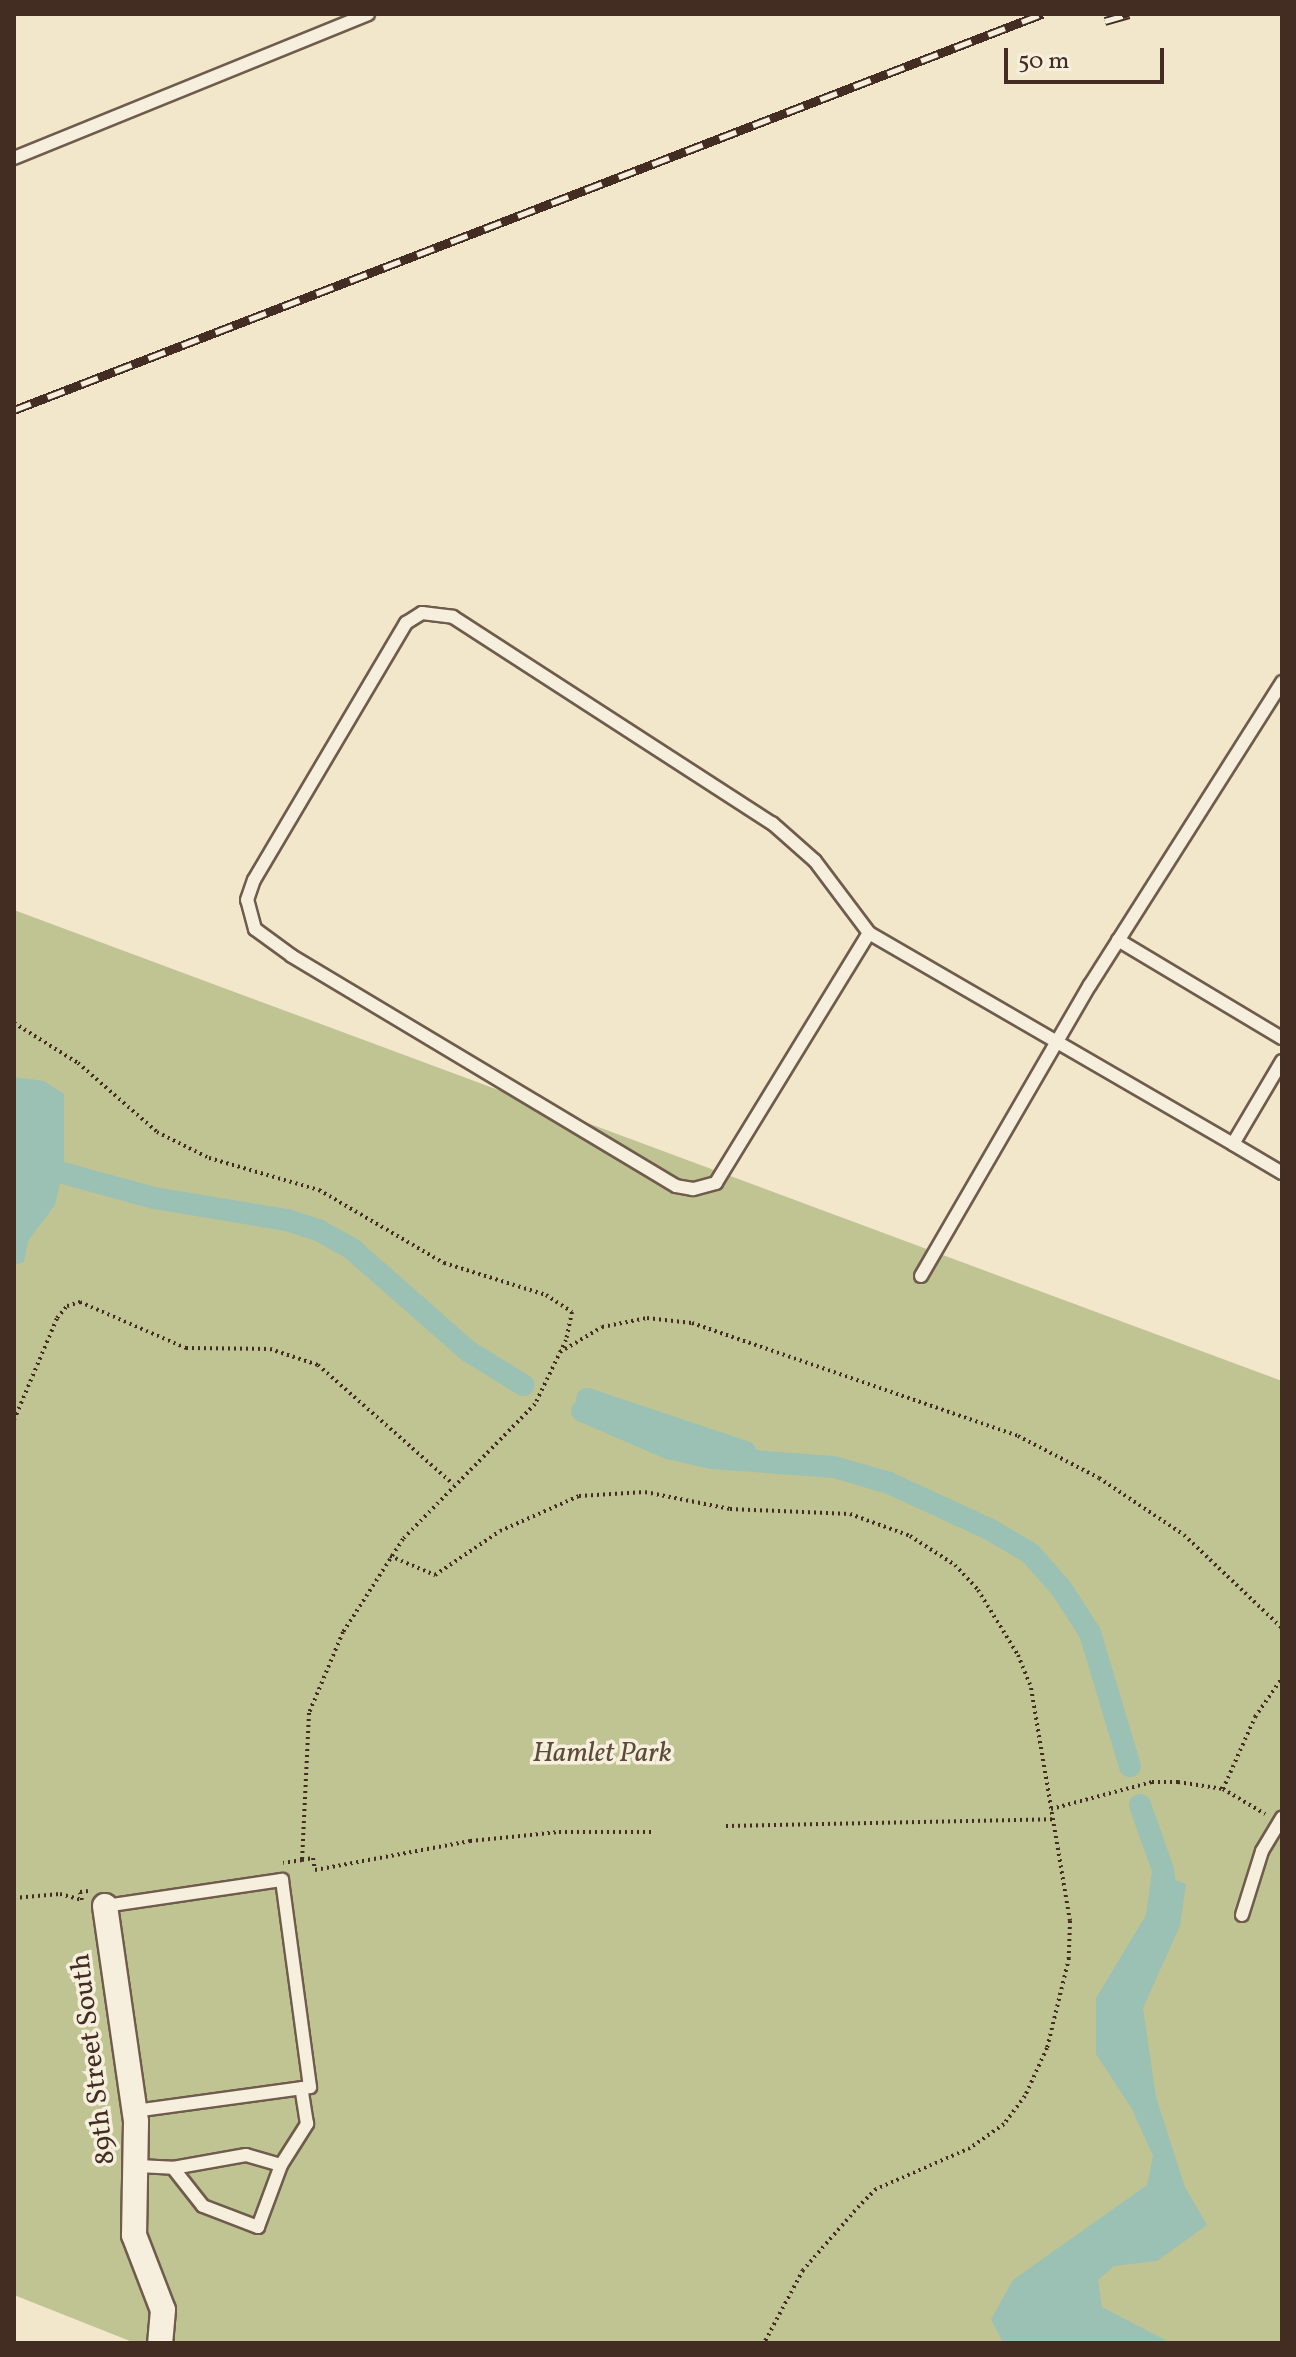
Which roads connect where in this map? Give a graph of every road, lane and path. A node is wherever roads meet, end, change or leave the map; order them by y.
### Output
1 (368, 14) edge
2 (14, 158) edge
3 (1282, 682) edge
4 (869, 933) junction
5 (1118, 940) junction
6 (14, 1023) edge
7 (1282, 1038) edge
8 (1057, 1041) junction
9 (1282, 1061) edge
10 (1233, 1144) junction
11 (1282, 1173) edge
12 (921, 1276) dead end
13 (558, 1353) junction
14 (14, 1420) edge
15 (453, 1484) junction
16 (390, 1556) junction
17 (1282, 1628) edge
18 (1282, 1678) edge
19 (1223, 1789) junction
20 (1245, 1806) dead end
21 (1051, 1809) junction
22 (1282, 1818) edge
23 (1053, 1819) junction
24 (726, 1826) dead end
25 (655, 1832) dead end
26 (302, 1860) junction
27 (273, 1865) dead end
28 (14, 1898) edge
29 (91, 1902) junction
30 (1242, 1915) dead end
31 (301, 2088) junction
32 (134, 2111) junction
33 (281, 2165) junction
34 (138, 2166) junction
35 (173, 2168) junction
36 (160, 2343) edge
37 (764, 2343) edge

1 - 2 lane
3 - 5 lane
4 - 4 lane
4 - 8 lane
5 - 7 lane
5 - 8 lane
6 - 13 path
8 - 10 lane
8 - 12 lane
9 - 10 lane
10 - 11 lane
13 - 15 path
13 - 17 path
14 - 15 path
15 - 16 path
16 - 21 path
16 - 26 path
18 - 19 path
19 - 20 path
19 - 21 path
21 - 23 path
22 - 30 lane
23 - 24 path
23 - 37 path
25 - 26 path
26 - 27 path
28 - 29 path
29 - 31 lane
29 - 32 street, 89th Street South
31 - 32 lane
31 - 33 lane
32 - 34 street, 89th Street South
33 - 35 lane
33 - 35 lane
34 - 35 lane
34 - 36 street, 89th Street South

